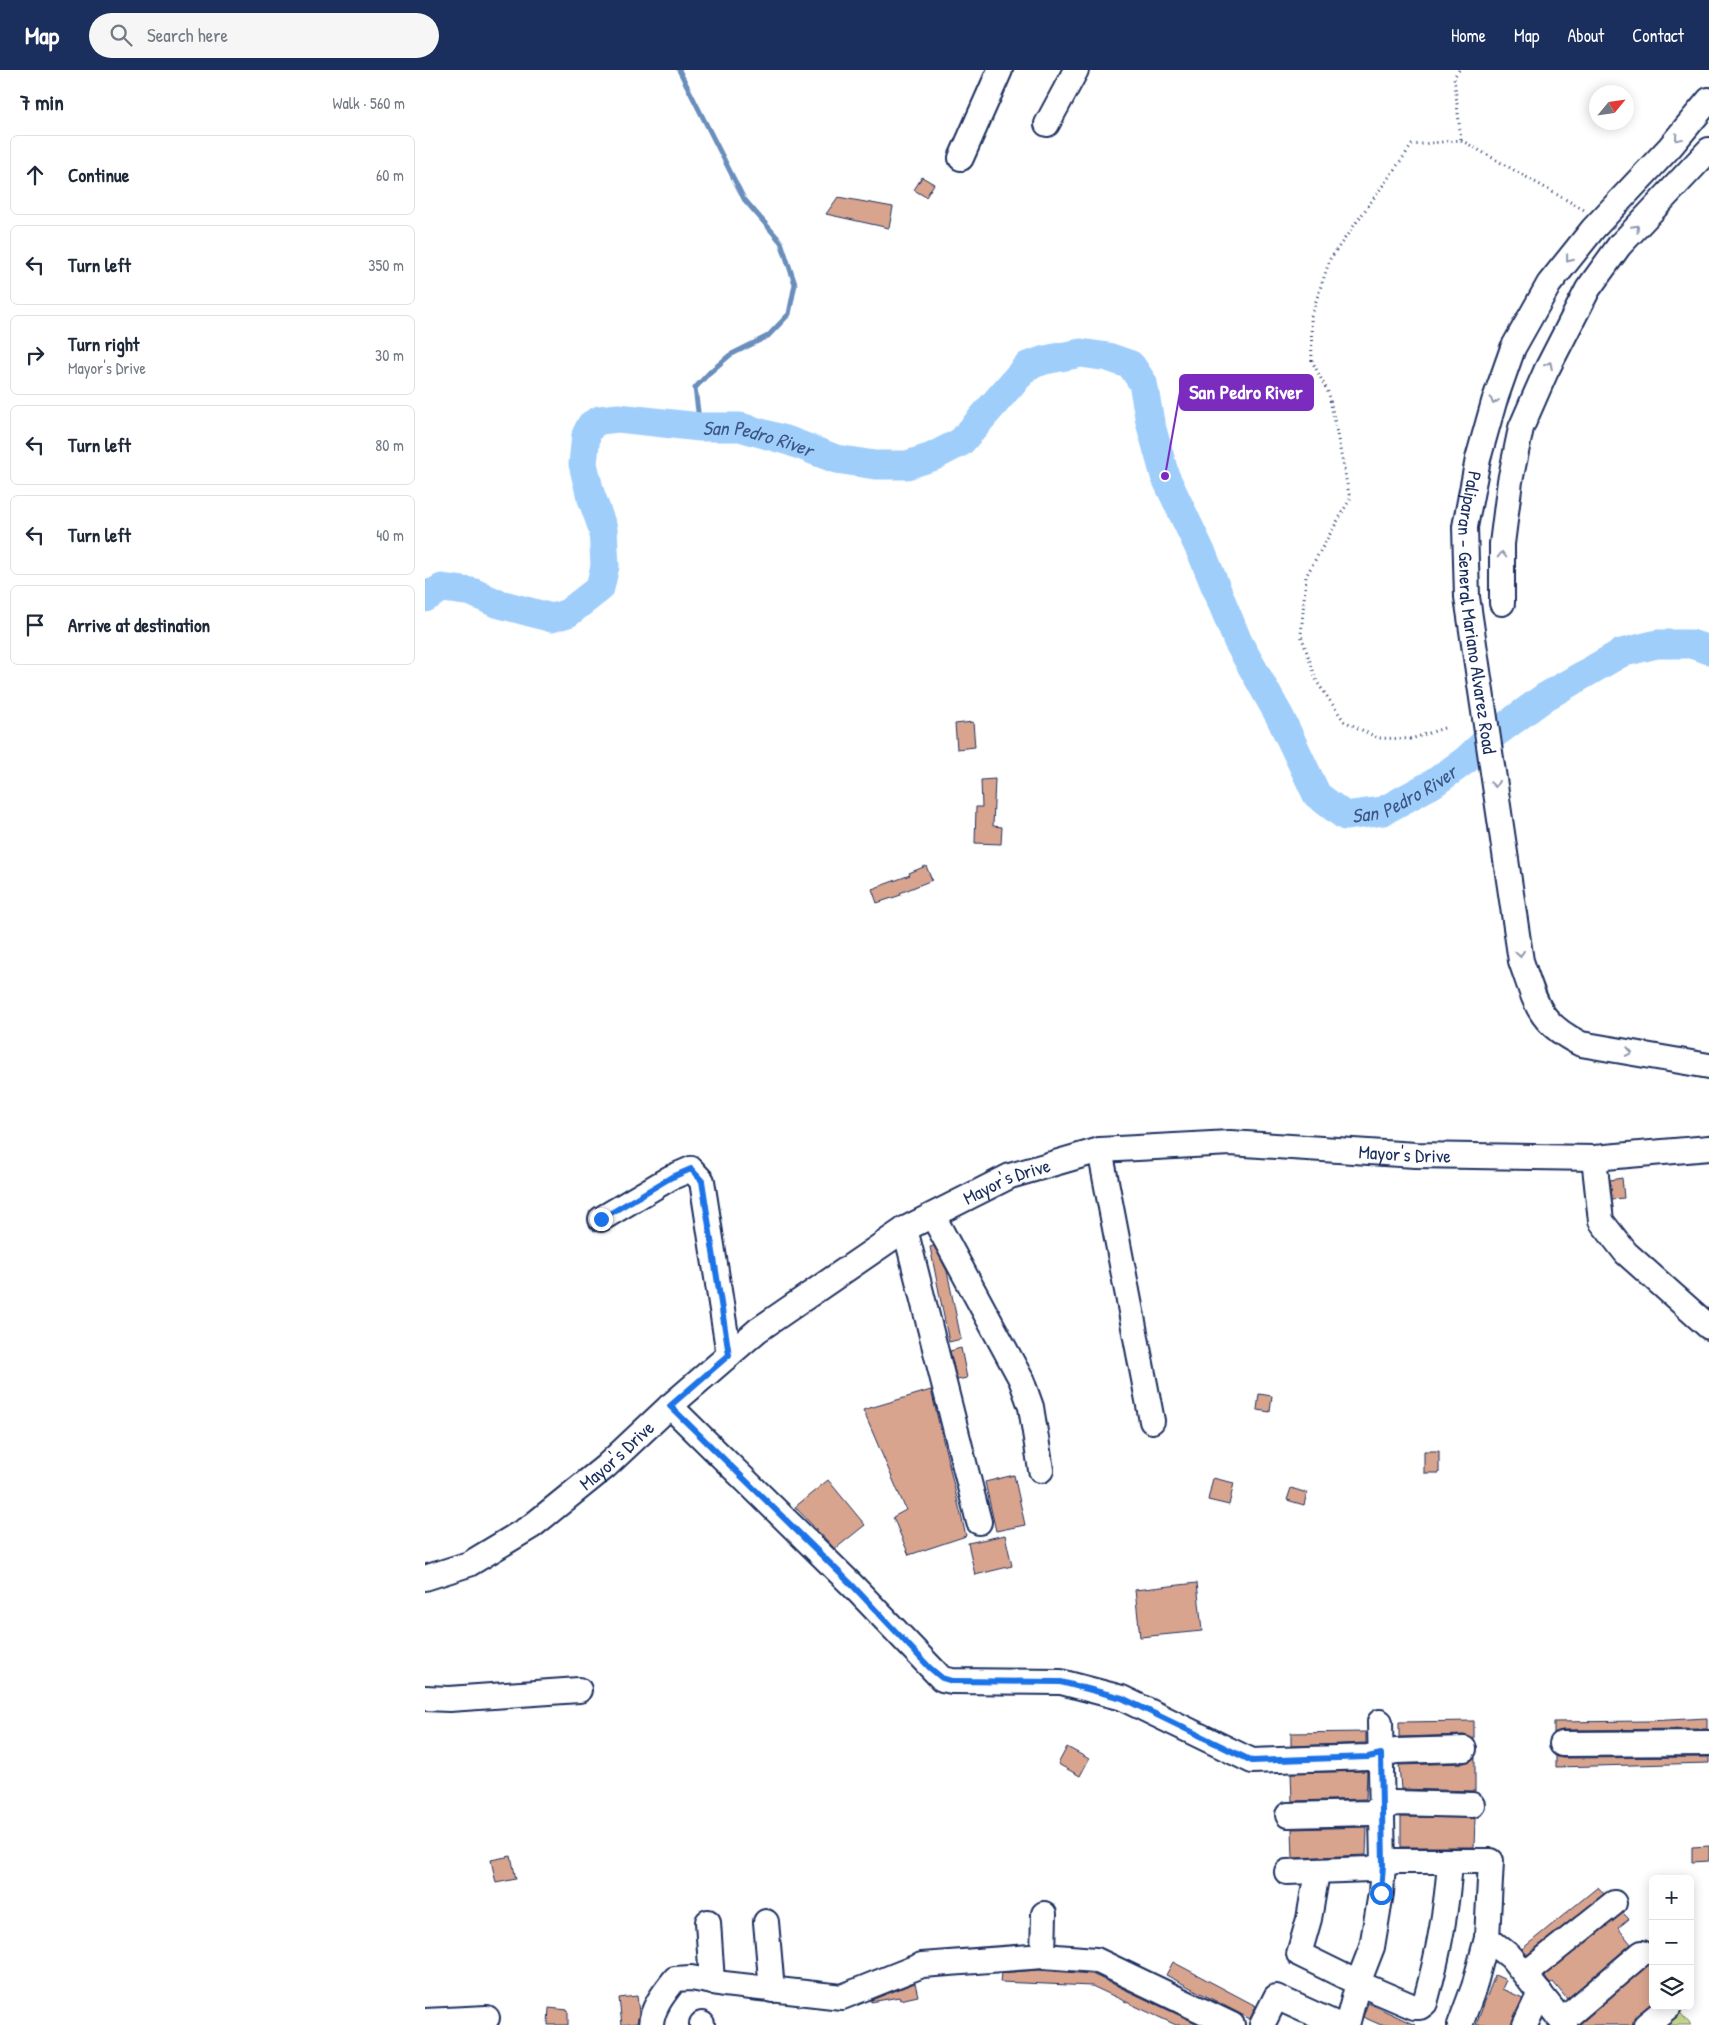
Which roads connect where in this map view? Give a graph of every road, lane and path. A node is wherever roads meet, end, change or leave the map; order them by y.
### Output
1 (1000, 70) edge
2 (1076, 70) edge
3 (1459, 70) edge
4 (1709, 100) edge
5 (1047, 124) dead end
6 (1461, 140) junction
7 (1709, 150) edge
8 (961, 158) dead end
9 (1602, 220) junction
10 (1502, 604) dead end
11 (1444, 728) dead end
12 (1709, 1066) edge
13 (1709, 1148) edge
14 (1100, 1150) junction
15 (1594, 1158) junction
16 (933, 1216) junction
17 (601, 1219) dead end
18 (905, 1229) junction
19 (1709, 1326) edge
20 (729, 1355) junction
21 (670, 1406) junction
22 (1152, 1421) dead end
23 (1041, 1470) dead end
24 (979, 1522) dead end
25 (425, 1578) edge
26 (579, 1690) dead end
27 (425, 1698) edge
28 (1380, 1722) dead end
29 (1709, 1743) edge
30 (1562, 1744) dead end
31 (1464, 1749) dead end
32 (1381, 1754) junction
33 (1472, 1805) dead end
34 (1382, 1808) junction
35 (1288, 1815) dead end
36 (1451, 1861) junction
37 (1383, 1865) junction
38 (1287, 1872) dead end
39 (1317, 1872) junction
40 (1615, 1902) dead end
41 (1044, 1914) dead end
42 (708, 1922) dead end
43 (766, 1922) dead end
44 (1487, 1938) junction
45 (1642, 1954) dead end
46 (1043, 1956) junction
47 (1525, 1974) junction
48 (712, 1982) junction
49 (1358, 1983) junction
50 (771, 1990) junction
51 (1540, 1993) junction
52 (1664, 2010) edge
53 (487, 2018) dead end
54 (425, 2021) edge
55 (651, 2021) edge
56 (1563, 2023) edge
57 (1232, 2025) edge
58 (1262, 2025) edge
59 (1338, 2025) edge
60 (1347, 2025) edge
61 (1459, 2025) edge
62 (1525, 2025) edge
63 (1646, 2025) edge

1 - 8 street
2 - 5 street
3 - 6 path
4 -> 9 street, Paliparan - General Mariano Alvarez Road
6 - 9 path
6 - 11 path
10 -> 7 street, Paliparan - General Mariano Alvarez Road
9 -> 12 street, Paliparan - General Mariano Alvarez Road
13 - 15 street, Mayor's Drive
14 - 15 street, Mayor's Drive
14 - 16 street, Mayor's Drive
14 - 22 street
15 - 19 street
16 - 18 street, Mayor's Drive
16 - 23 street
17 - 20 street
18 - 20 street, Mayor's Drive
18 - 24 street
20 - 21 street, Mayor's Drive
21 - 25 street, Mayor's Drive
21 - 32 street
26 - 27 street
28 - 32 street
29 - 30 street
31 - 32 street
32 - 34 street
33 - 34 street
34 - 35 street
34 - 37 street
36 - 37 street
36 - 44 street
36 - 49 street
37 - 39 street
37 - 49 street
38 - 39 street
39 - 49 street
40 - 47 street
41 - 46 street
42 - 48 street
43 - 50 street
44 - 47 street
44 - 61 street
45 - 56 street
46 - 50 street
46 - 57 street
47 - 51 street
48 - 50 street
48 - 55 street
49 - 60 street
51 - 56 street
51 - 62 street
52 - 63 street
53 - 54 street
58 - 59 street

